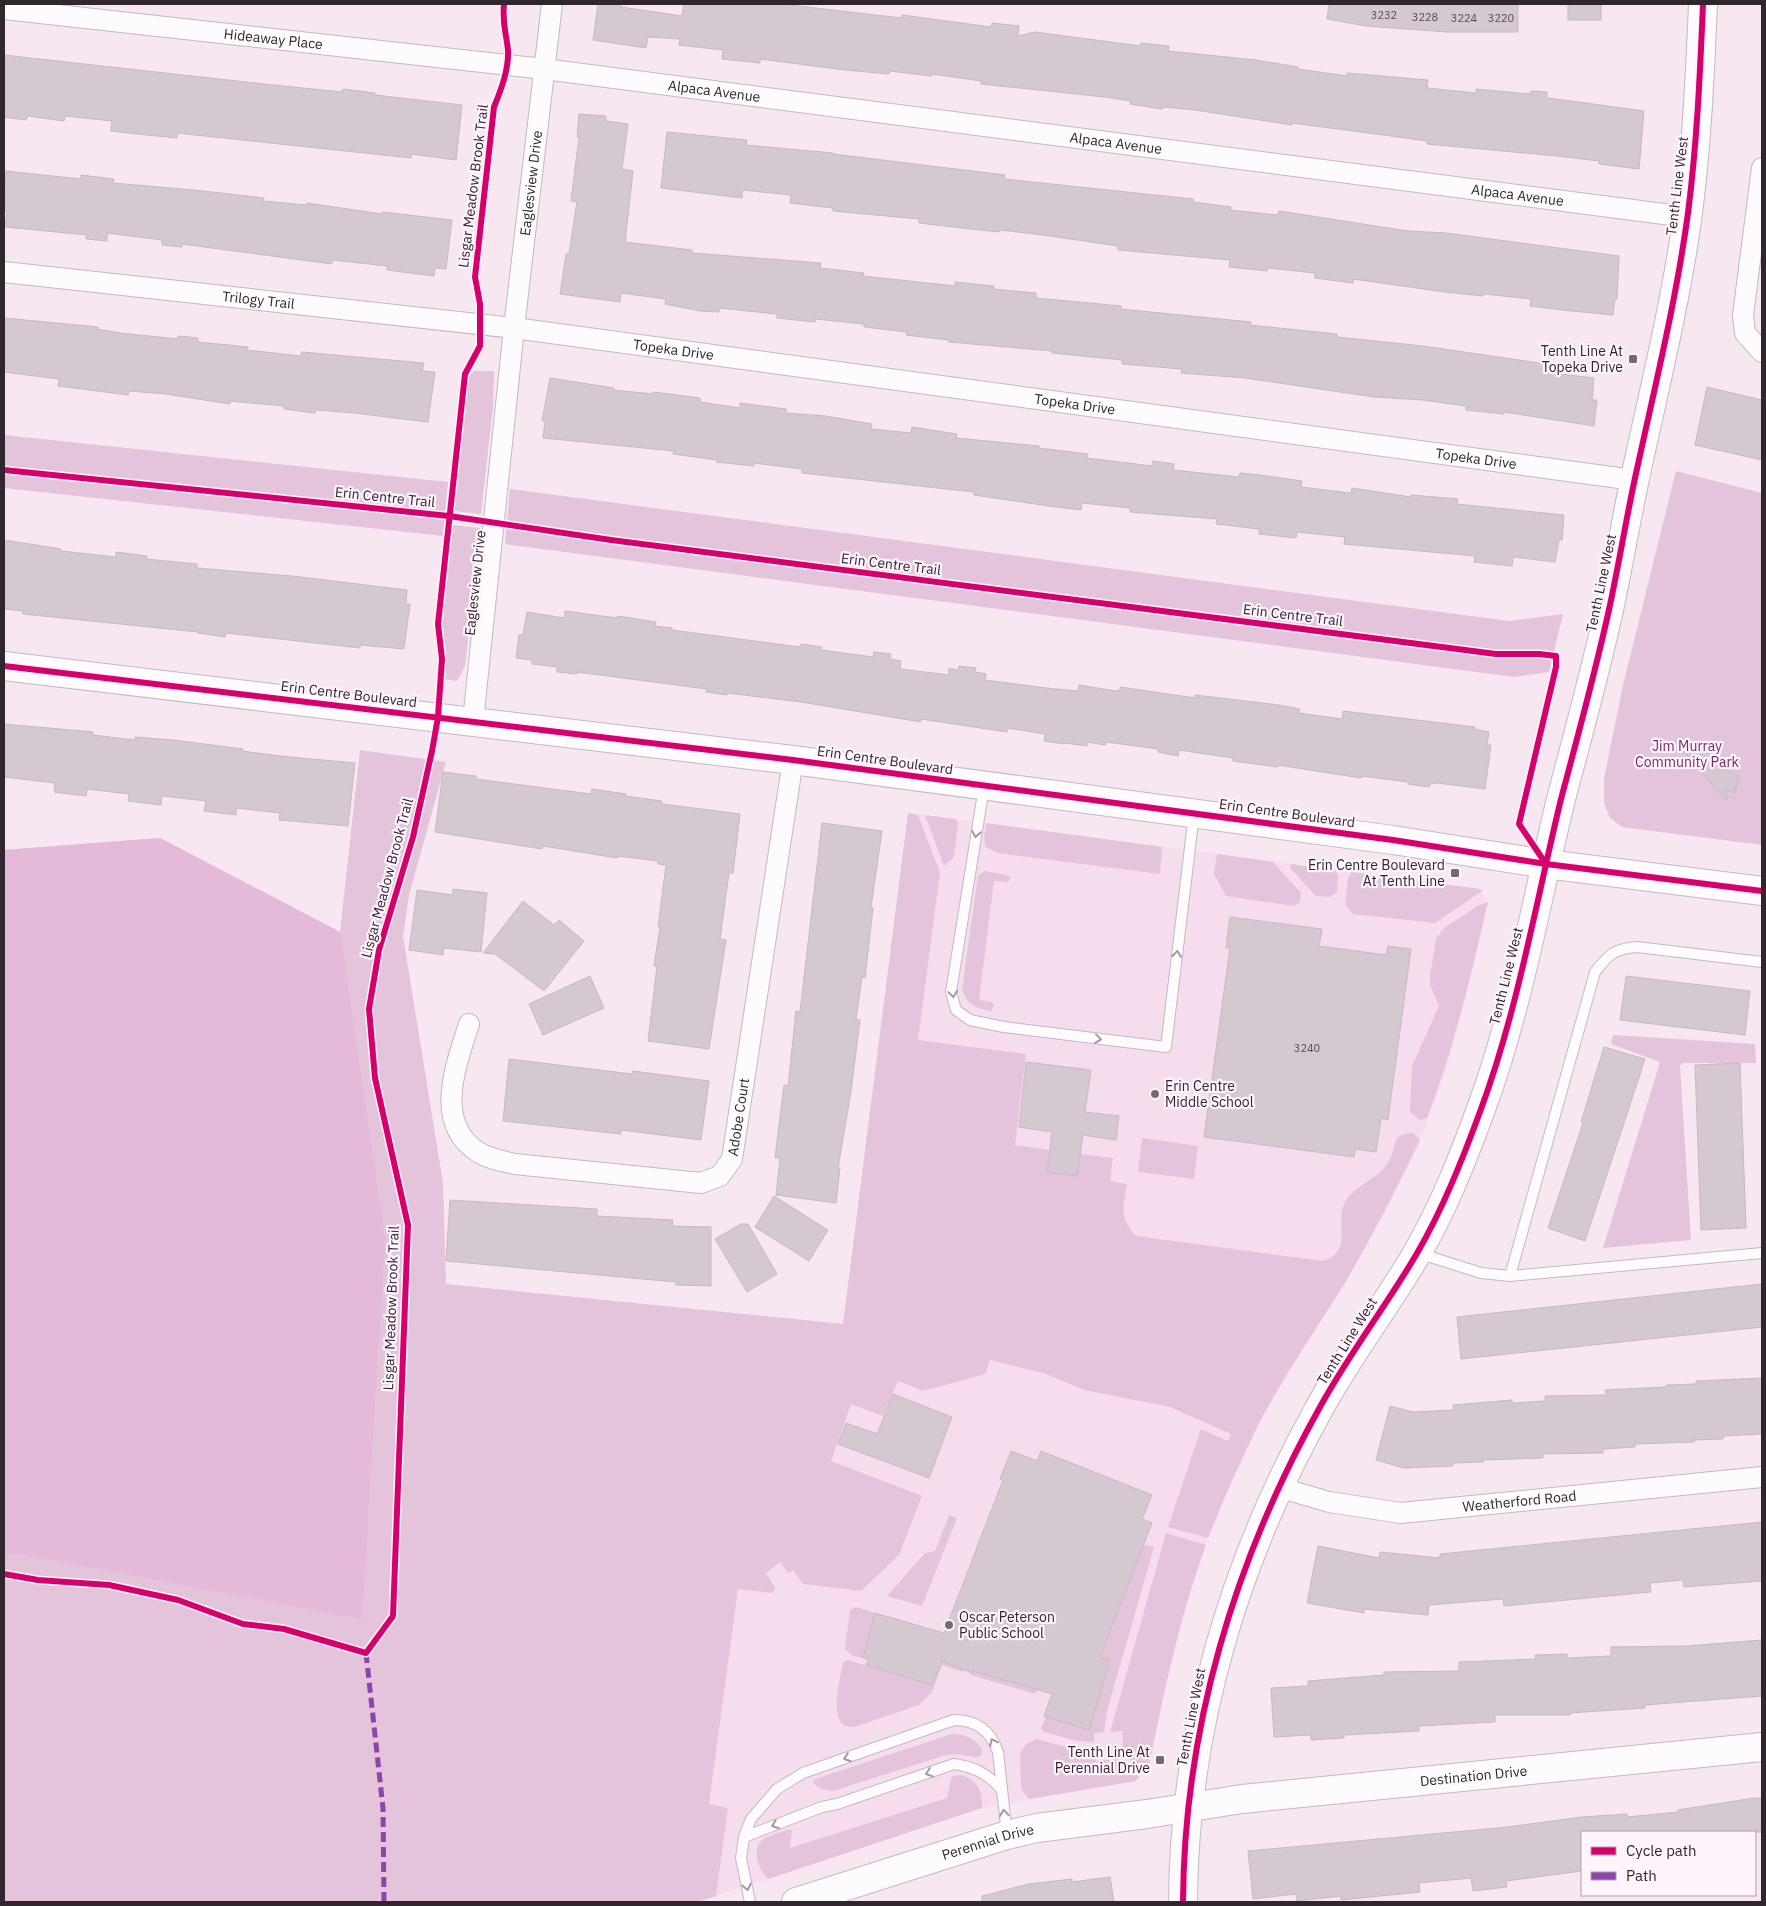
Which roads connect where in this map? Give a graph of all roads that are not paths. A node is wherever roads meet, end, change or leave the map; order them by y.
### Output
1 (552, 4) edge
2 (1703, 4) edge
3 (4, 9) edge
4 (544, 69) junction
5 (1762, 168) edge
6 (1687, 218) junction
7 (4, 272) edge
8 (514, 328) junction
9 (1762, 352) edge
10 (1634, 480) junction
11 (4, 666) edge
12 (473, 720) junction
13 (793, 760) junction
14 (984, 786) junction
15 (1194, 814) junction
16 (1546, 864) junction
17 (1762, 891) edge
18 (1762, 962) edge
19 (469, 1024) dead end
20 (1417, 1252) junction
21 (1762, 1253) edge
22 (1510, 1276) junction
23 (1762, 1477) edge
24 (1278, 1487) junction
25 (1762, 1747) edge
26 (1002, 1790) junction
27 (1186, 1808) junction
28 (1007, 1835) junction
29 (744, 1837) junction
30 (750, 1902) edge
31 (796, 1902) edge
32 (1183, 1902) edge

1 - 4 street, Eaglesview Drive
2 - 6 street, Tenth Line West
3 - 4 street, Hideaway Place
4 - 6 street, Alpaca Avenue
4 - 8 street, Eaglesview Drive
5 - 9 street
6 - 10 street, Tenth Line West
7 - 8 street, Trilogy Trail
8 - 10 street, Topeka Drive
8 - 12 street, Eaglesview Drive
10 - 16 street, Tenth Line West
11 - 12 street, Erin Centre Boulevard
12 - 13 street, Erin Centre Boulevard
13 - 14 street, Erin Centre Boulevard
13 - 19 street, Adobe Court
14 - 15 street, Erin Centre Boulevard
14 -> 15 lane
15 - 16 street, Erin Centre Boulevard
16 - 17 street, Erin Centre Boulevard
16 - 20 street, Tenth Line West
18 - 22 lane
20 - 22 lane
20 - 24 street, Tenth Line West
21 - 22 lane
23 - 24 street, Weatherford Road
24 - 27 street, Tenth Line West
25 - 27 street, Destination Drive
28 -> 26 lane
26 -> 29 lane
26 -> 29 lane
27 - 28 street, Perennial Drive
27 - 32 street, Tenth Line West
28 - 31 street, Perennial Drive
29 -> 30 lane

